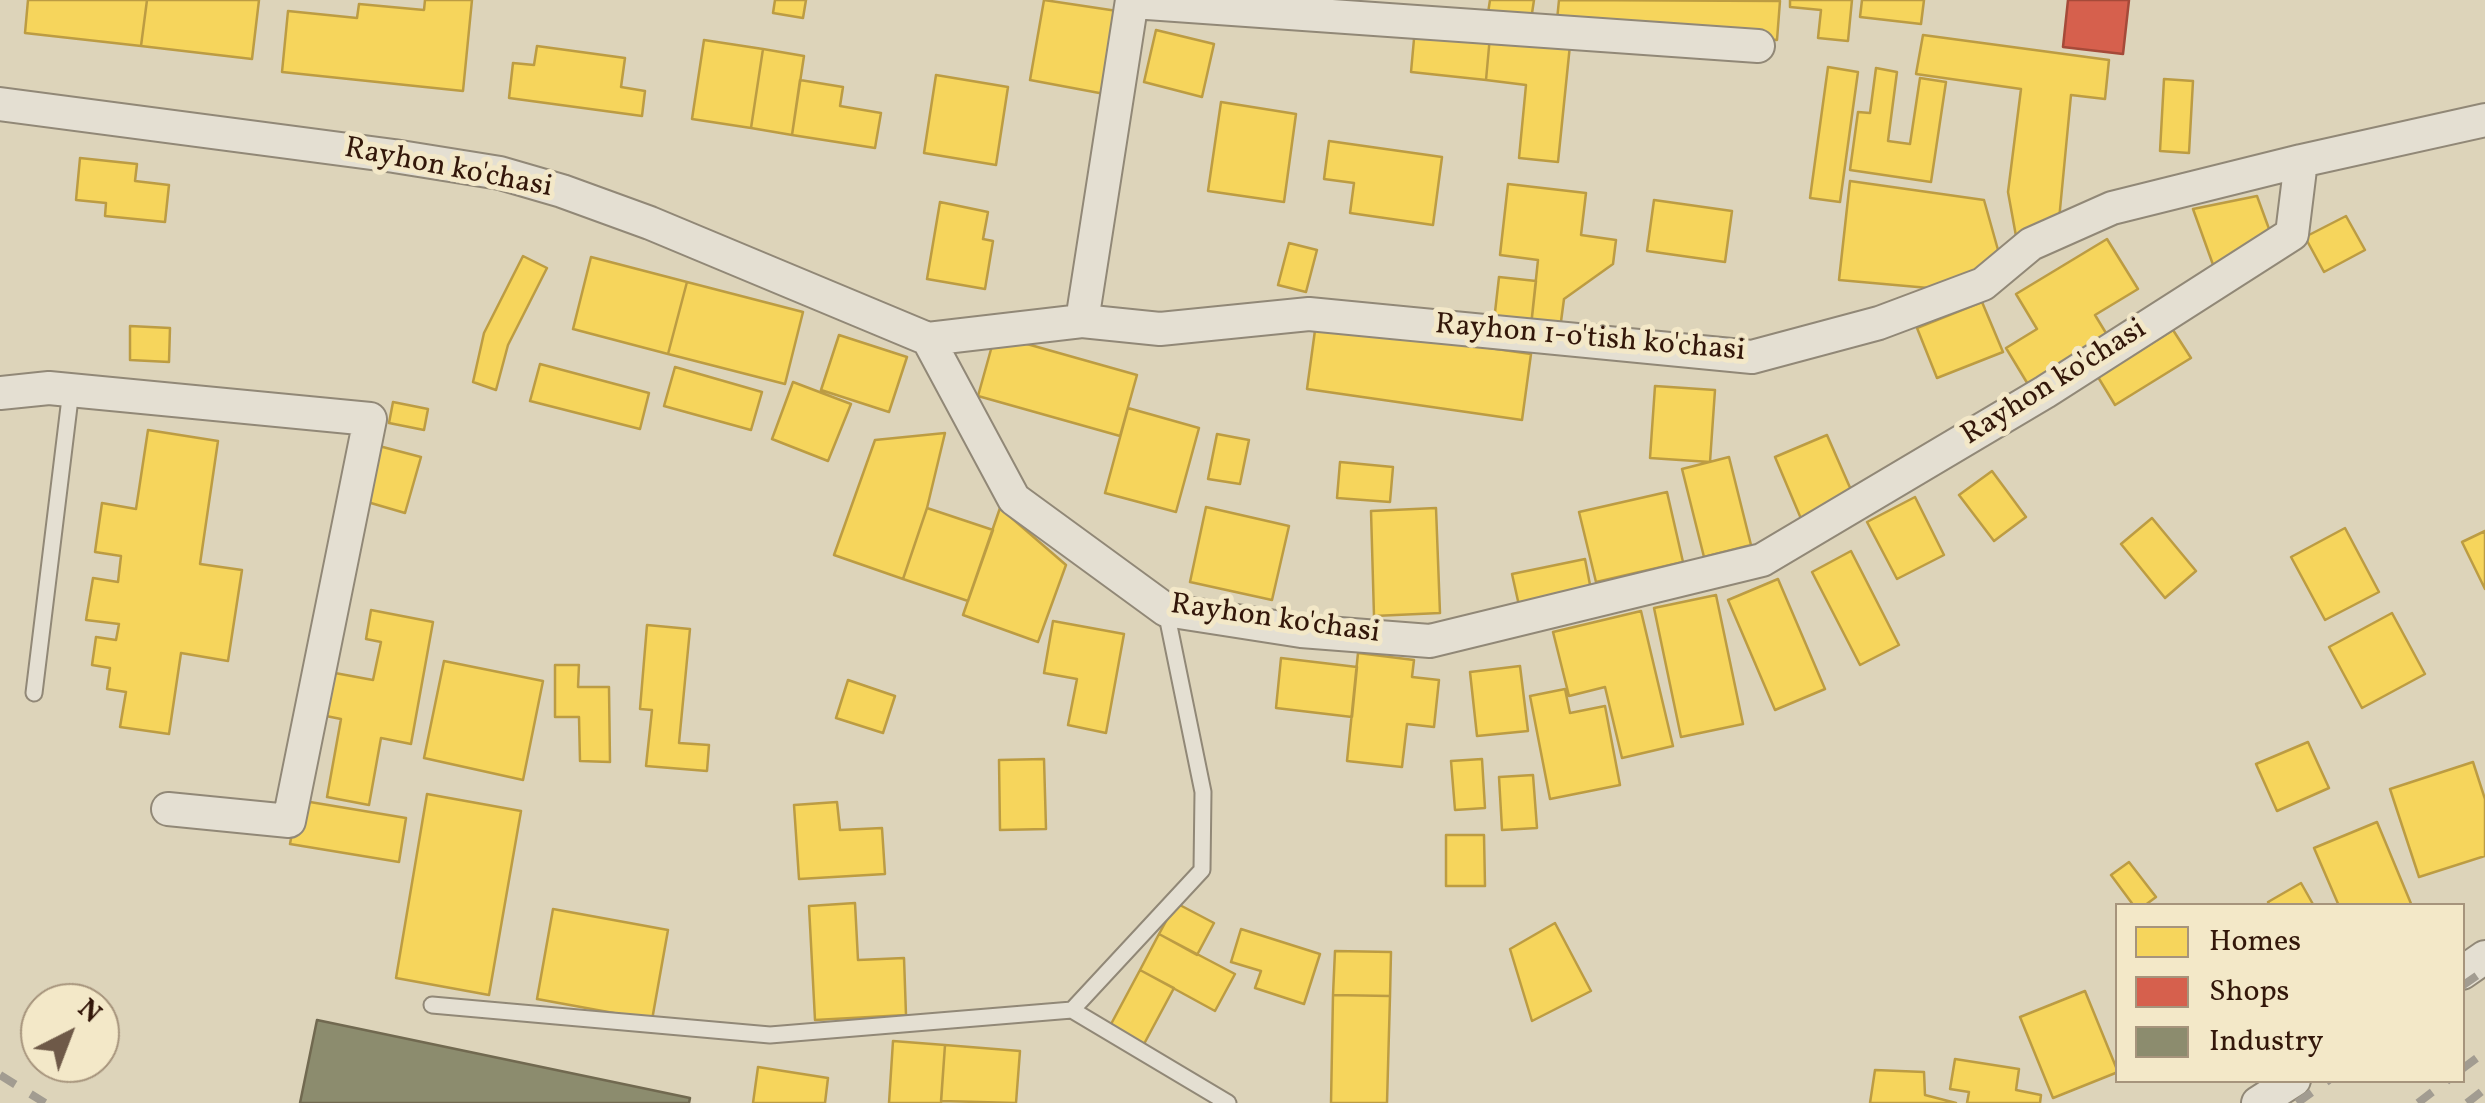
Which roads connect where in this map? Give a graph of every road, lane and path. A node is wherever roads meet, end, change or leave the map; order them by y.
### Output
1 (1132, 1) edge
2 (1758, 46) dead end
3 (0, 104) edge
4 (2485, 120) edge
5 (2301, 161) junction
6 (1082, 321) junction
7 (928, 339) junction
8 (71, 390) junction
9 (0, 393) edge
10 (1166, 610) junction
11 (34, 693) dead end
12 (168, 809) dead end
13 (432, 1005) dead end
14 (1072, 1010) junction
15 (2289, 1083) edge
16 (1228, 1103) edge
17 (2258, 1103) edge

1 - 2 street
1 - 6 street
3 - 7 street, Rayhon ko'chasi
4 - 5 street
5 - 6 street, Rayhon 1-o'tish ko'chasi
5 - 10 street, Rayhon ko'chasi
6 - 7 street, Rayhon 1-o'tish ko'chasi
7 - 10 street, Rayhon ko'chasi
8 - 9 street
8 - 11 lane
8 - 12 street
10 - 14 lane
13 - 14 lane
14 - 16 lane
15 - 17 street

